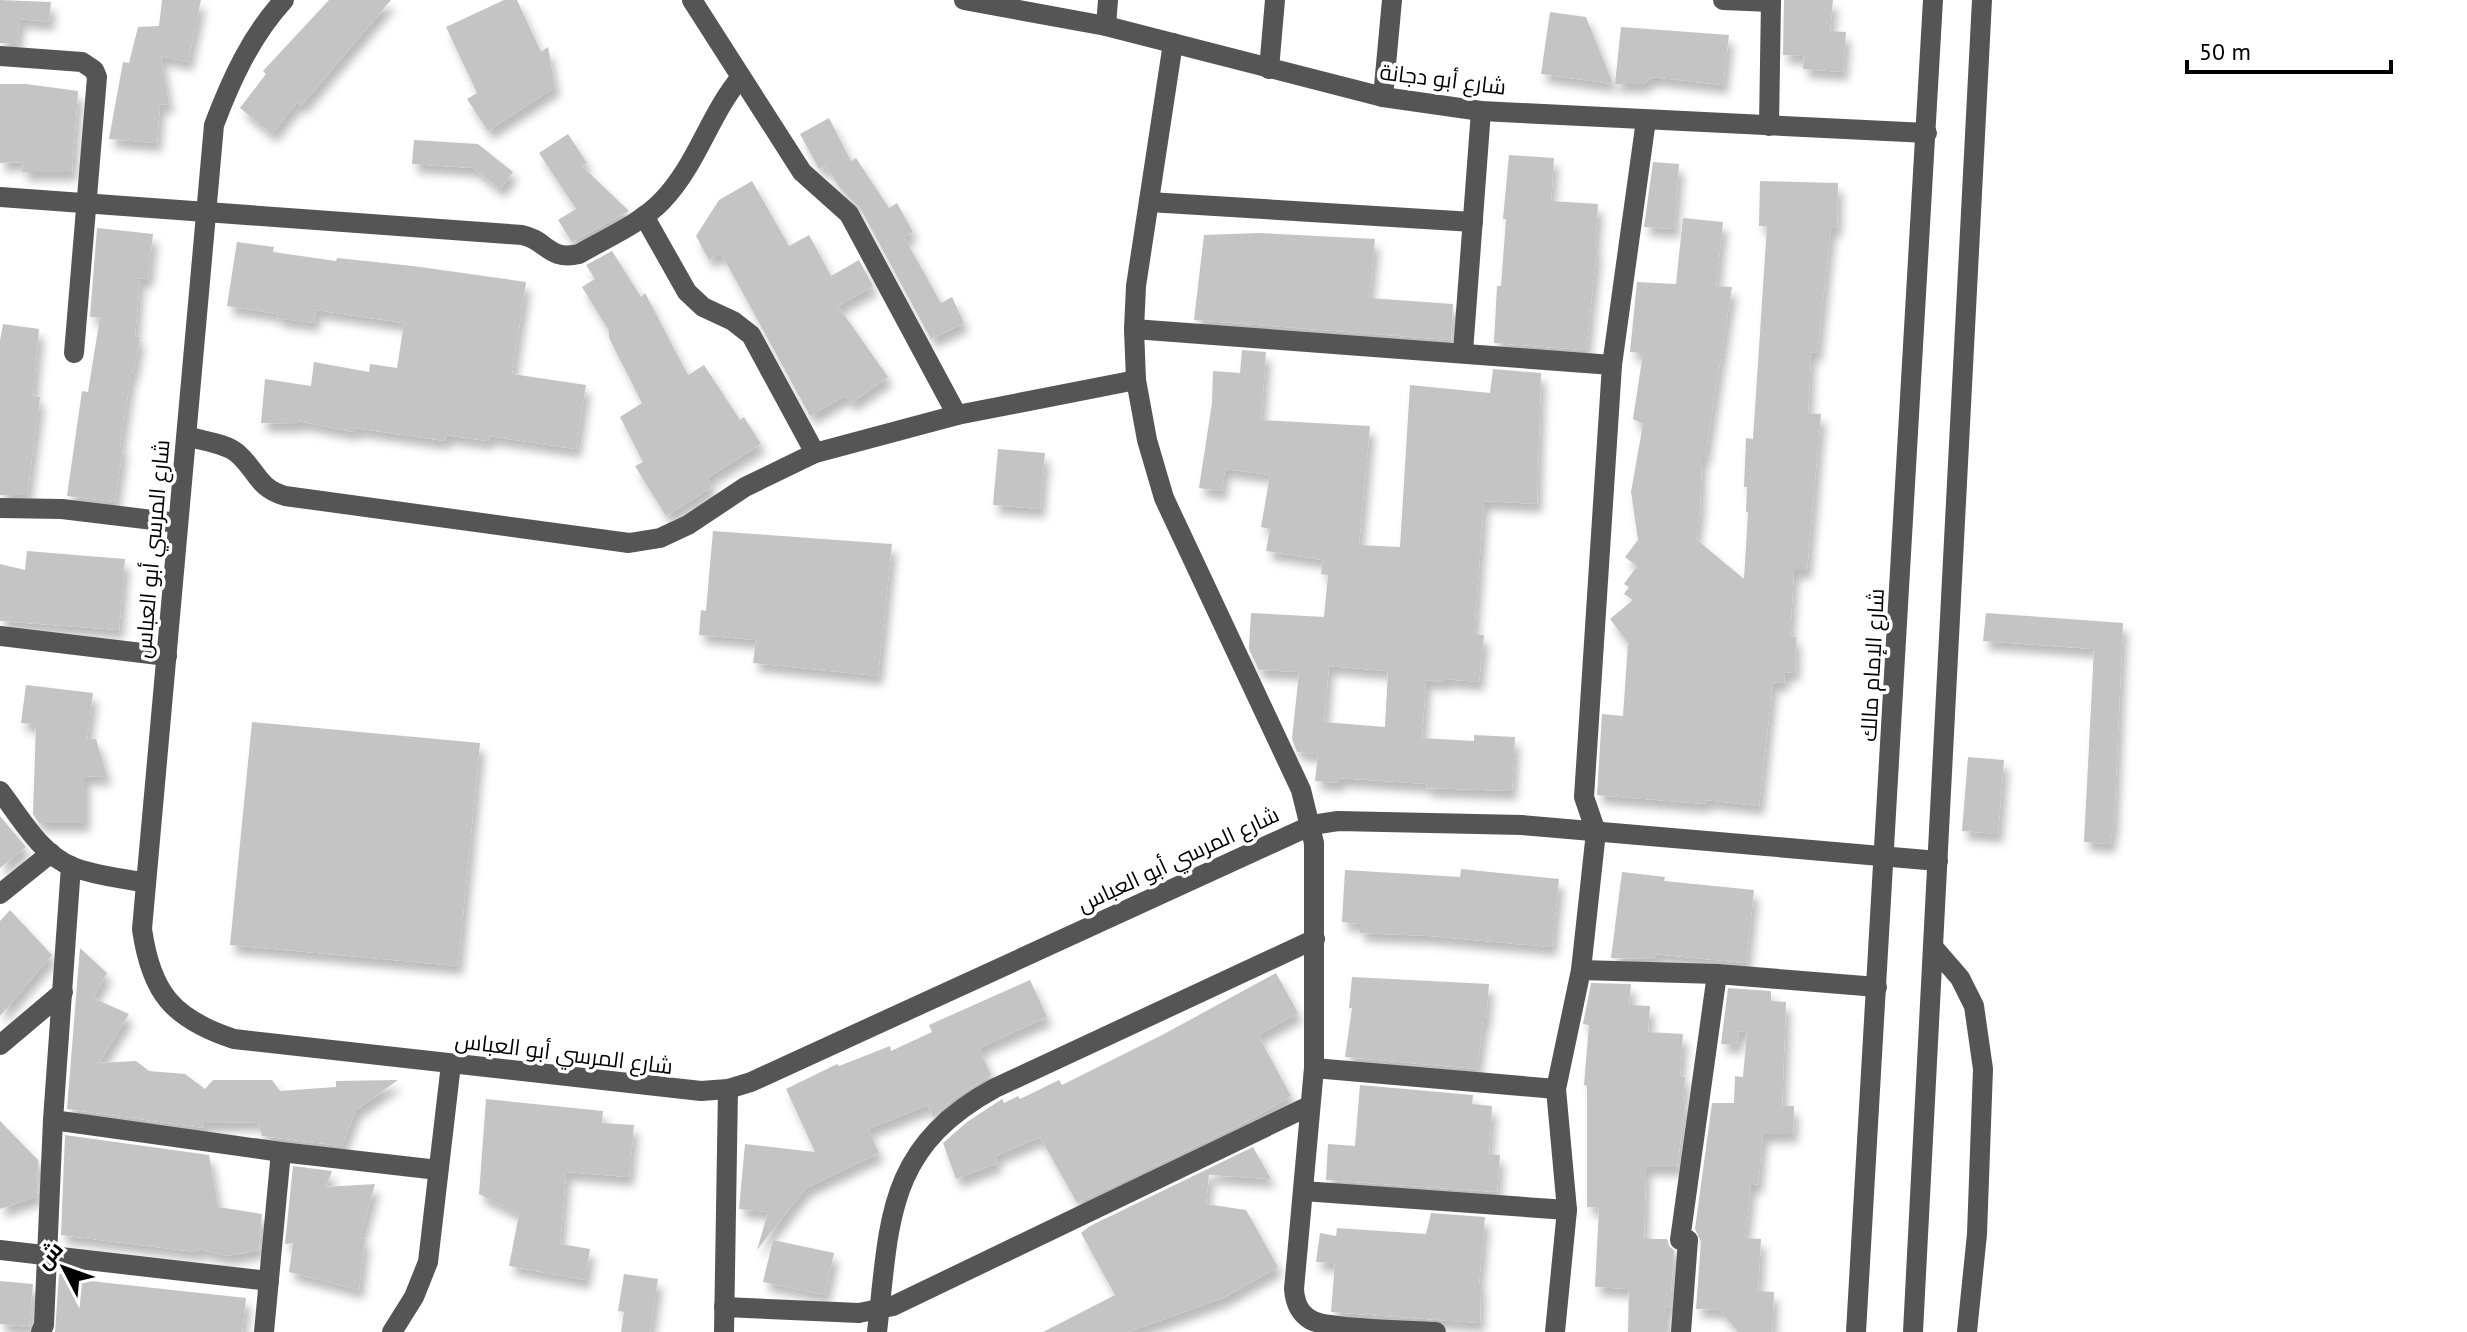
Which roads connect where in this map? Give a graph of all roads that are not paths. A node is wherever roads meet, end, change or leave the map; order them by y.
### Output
1 (284, 0) edge
2 (692, 0) edge
3 (964, 0) edge
4 (1108, 0) edge
5 (1275, 0) edge
6 (1392, 0) edge
7 (1723, 0) edge
8 (1933, 0) edge
9 (1982, 0) edge
10 (1771, 1) edge
11 (1106, 26) junction
12 (1173, 43) junction
13 (0, 56) edge
14 (1269, 69) junction
15 (741, 77) junction
16 (1383, 97) junction
17 (1481, 111) junction
18 (1646, 120) junction
19 (1769, 126) junction
20 (1927, 133) junction
21 (0, 197) edge
22 (1149, 202) junction
23 (87, 203) junction
24 (204, 211) junction
25 (644, 216) junction
26 (1473, 222) junction
27 (1134, 329) junction
28 (1463, 352) junction
29 (74, 353) dead end
30 (1612, 365) junction
31 (1136, 380) junction
32 (957, 415) junction
33 (187, 436) junction
34 (815, 453) junction
35 (0, 508) edge
36 (178, 523) junction
37 (0, 636) edge
38 (167, 656) junction
39 (0, 791) edge
40 (1312, 825) junction
41 (1596, 832) junction
42 (51, 853) junction
43 (1885, 855) junction
44 (1938, 861) junction
45 (71, 866) junction
46 (146, 883) junction
47 (0, 894) edge
48 (1315, 939) junction
49 (1934, 948) junction
50 (1581, 970) junction
51 (1717, 974) junction
52 (1877, 987) junction
53 (63, 992) junction
54 (0, 1045) edge
55 (451, 1064) junction
56 (1314, 1068) junction
57 (728, 1089) junction
58 (1556, 1089) junction
59 (1309, 1106) junction
60 (53, 1120) junction
61 (281, 1152) junction
62 (438, 1170) junction
63 (1303, 1191) junction
64 (1567, 1210) junction
65 (0, 1250) edge
66 (47, 1255) junction
67 (269, 1281) junction
68 (724, 1307) junction
69 (880, 1310) junction
70 (1326, 1328) edge
71 (41, 1332) edge
72 (264, 1332) edge
73 (392, 1332) edge
74 (724, 1332) edge
75 (877, 1332) edge
76 (1436, 1332) edge
77 (1555, 1332) edge
78 (1681, 1332) edge
79 (1856, 1332) edge
80 (1913, 1332) edge
81 (1967, 1332) edge

1 - 24 street, شارع المرسي أبو العباس
2 - 15 street
3 - 11 street, شارع أبو دجانة
4 - 11 street
5 - 14 street
6 - 16 street
7 - 10 street
8 - 20 street, شارع الإمام مالك
9 - 44 street
10 - 19 street
11 - 12 street, شارع أبو دجانة
12 - 14 street, شارع أبو دجانة
12 - 22 street
13 - 23 street
14 - 16 street, شارع أبو دجانة
15 - 25 street
15 - 32 street
16 - 17 street, شارع أبو دجانة
17 - 18 street, شارع أبو دجانة
17 - 26 street
18 - 19 street, شارع أبو دجانة
18 - 30 street
19 - 20 street, شارع أبو دجانة
20 - 43 street, شارع الإمام مالك
21 - 23 street
22 - 26 street
22 - 27 street
23 - 24 street
23 - 29 street
24 - 25 street
24 - 33 street, شارع المرسي أبو العباس
25 - 34 street
26 - 28 street
27 - 28 street
27 - 31 street
28 - 30 street
30 - 41 street
31 - 32 street
31 - 40 street
32 - 34 street
33 - 34 street
33 - 36 street, شارع المرسي أبو العباس
35 - 36 street
36 - 38 street, شارع المرسي أبو العباس
37 - 38 street
38 - 46 street, شارع المرسي أبو العباس
39 - 42 street
40 - 41 street, شارع المرسي أبو العباس
40 - 48 street
40 - 57 street, شارع المرسي أبو العباس
41 - 43 street, شارع المرسي أبو العباس
41 - 50 street
42 - 45 street
42 - 47 street
43 - 44 street, شارع المرسي أبو العباس
43 - 52 street, شارع الإمام مالك
44 - 49 street
45 - 46 street
45 - 53 street
46 - 55 street, شارع المرسي أبو العباس
48 - 56 street
48 - 69 street
49 - 80 street
49 - 81 street
50 - 51 street
50 - 58 street
51 - 52 street
51 - 78 street
52 - 79 street, شارع الإمام مالك
53 - 54 street
53 - 60 street
55 - 57 street, شارع المرسي أبو العباس
55 - 62 street
56 - 58 street
56 - 59 street
57 - 68 street
58 - 64 street
59 - 63 street
59 - 69 street
60 - 61 street
60 - 66 street
61 - 62 street
61 - 67 street
62 - 73 street
63 - 64 street
63 - 70 street
64 - 77 street
65 - 66 street
66 - 67 street
66 - 71 street
67 - 72 street
68 - 69 street
68 - 74 street
69 - 75 street
70 - 76 street

